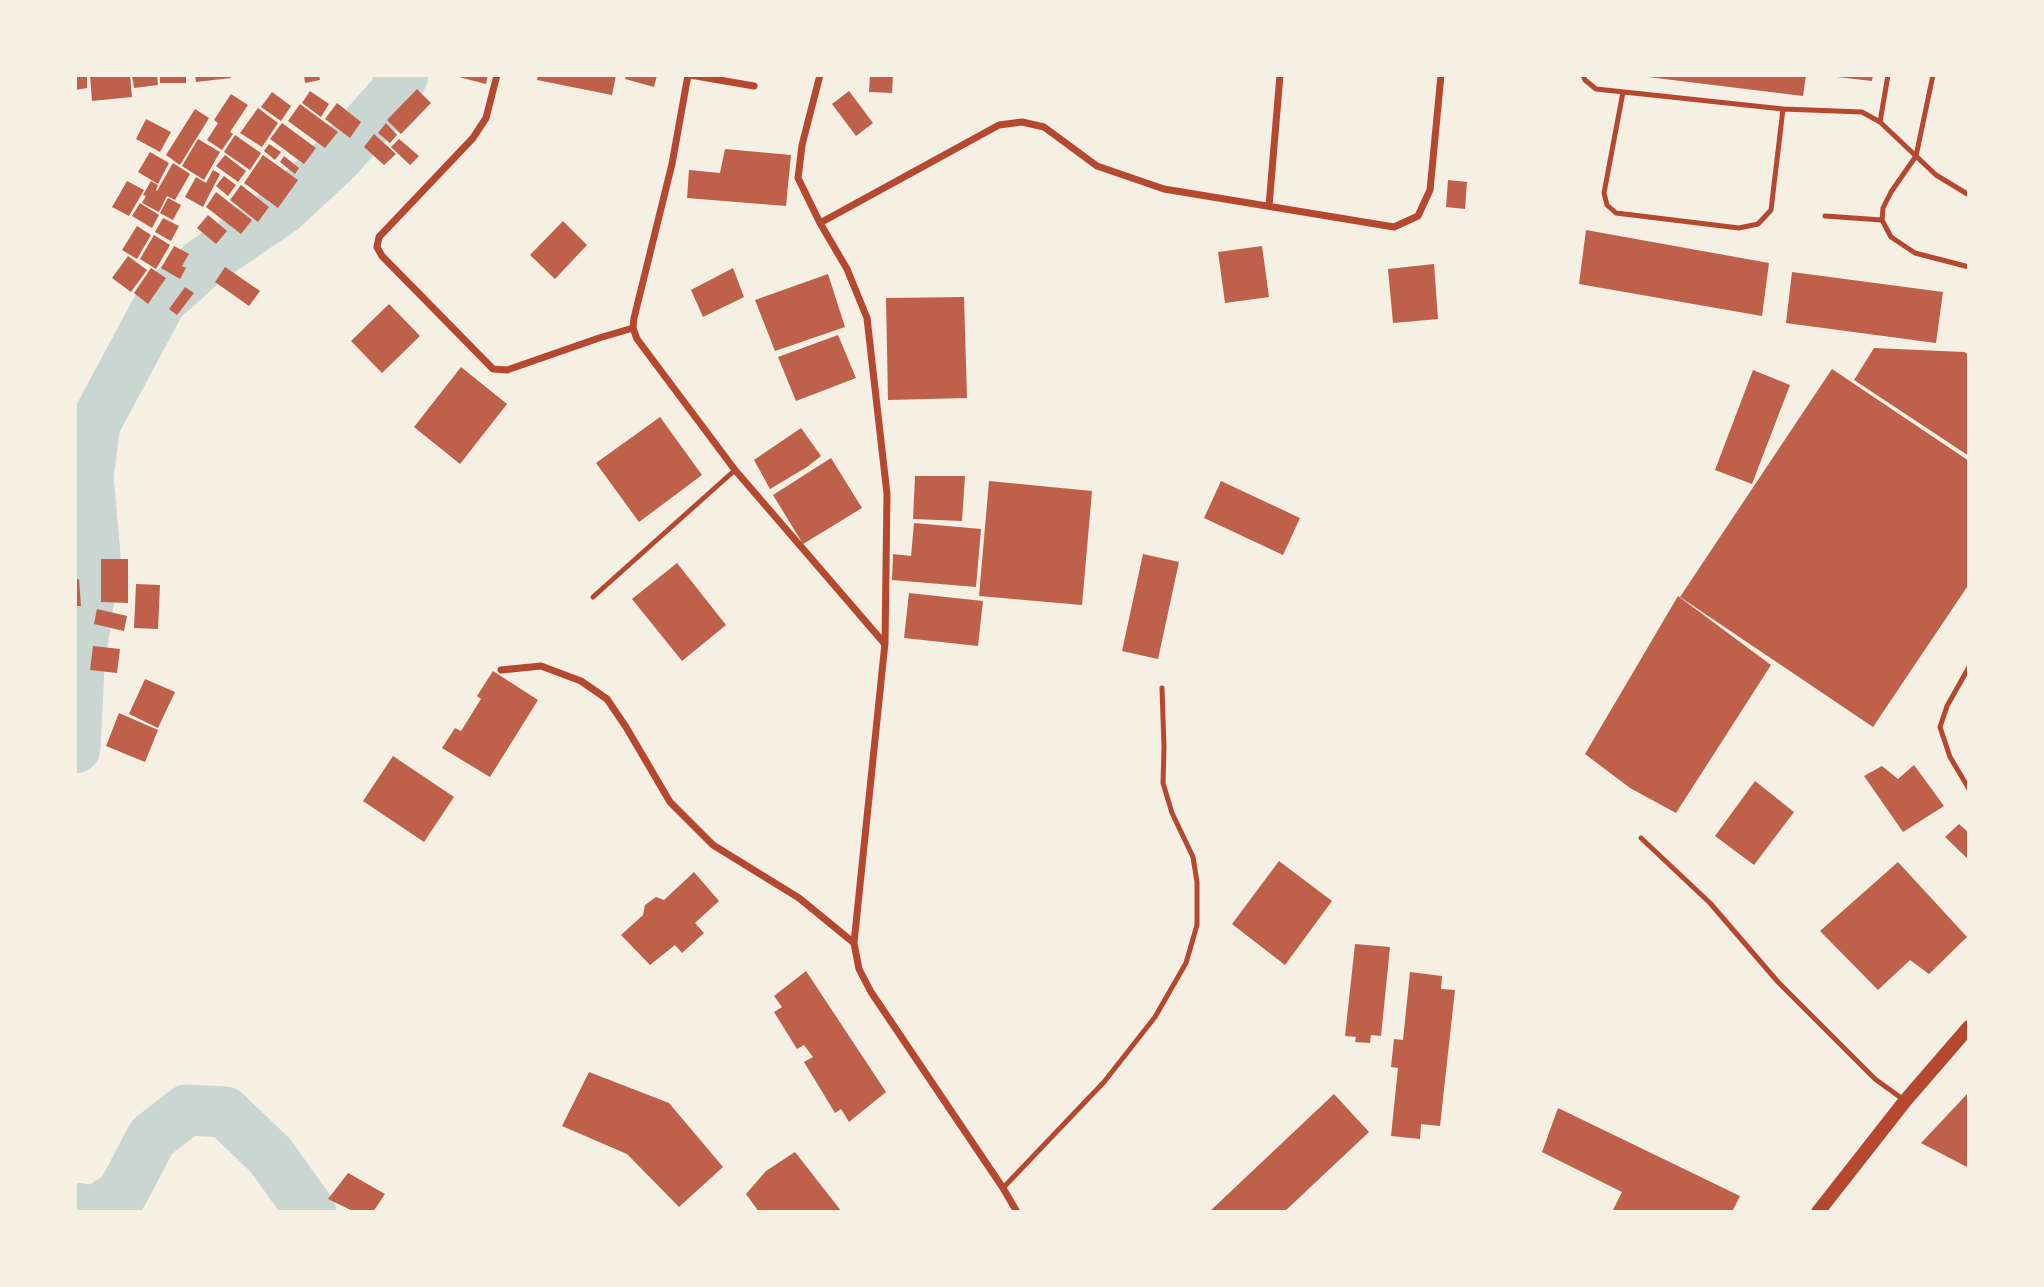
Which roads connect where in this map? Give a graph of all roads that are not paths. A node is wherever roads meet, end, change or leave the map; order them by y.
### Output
1 (497, 75) edge
2 (689, 75) edge
3 (820, 75) edge
4 (1280, 75) edge
5 (1441, 75) edge
6 (1583, 75) edge
7 (1888, 75) edge
8 (1933, 75) edge
9 (754, 86) dead end
10 (1623, 92) junction
11 (1783, 109) junction
12 (1880, 122) junction
13 (1916, 156) junction
14 (1969, 195) edge
15 (1269, 205) junction
16 (1825, 216) dead end
17 (1882, 220) junction
18 (820, 223) junction
19 (1969, 267) edge
20 (633, 328) junction
21 (735, 470) junction
22 (593, 597) dead end
23 (885, 643) junction
24 (1969, 667) edge
25 (501, 670) dead end
26 (1162, 688) dead end
27 (1969, 789) edge
28 (1641, 838) dead end
29 (854, 943) junction
30 (1969, 1027) edge
31 (1905, 1101) junction
32 (1003, 1188) junction
33 (1017, 1212) edge
34 (1818, 1212) edge

1 - 20 street
2 - 9 street
2 - 20 street
3 - 18 street
4 - 15 street
5 - 15 street
6 - 10 lane
7 - 12 lane
8 - 13 lane
10 - 11 lane
10 - 11 lane
11 - 12 lane
12 - 13 lane
13 - 14 lane
13 - 17 lane
15 - 18 street
16 - 17 lane
17 - 19 lane
18 - 23 street
20 - 21 street
21 - 22 lane
21 - 23 street
23 - 29 street
24 - 27 lane
25 - 29 street
26 - 32 lane
28 - 31 lane
29 - 32 street
30 - 31 main road
31 - 34 main road
32 - 33 street

